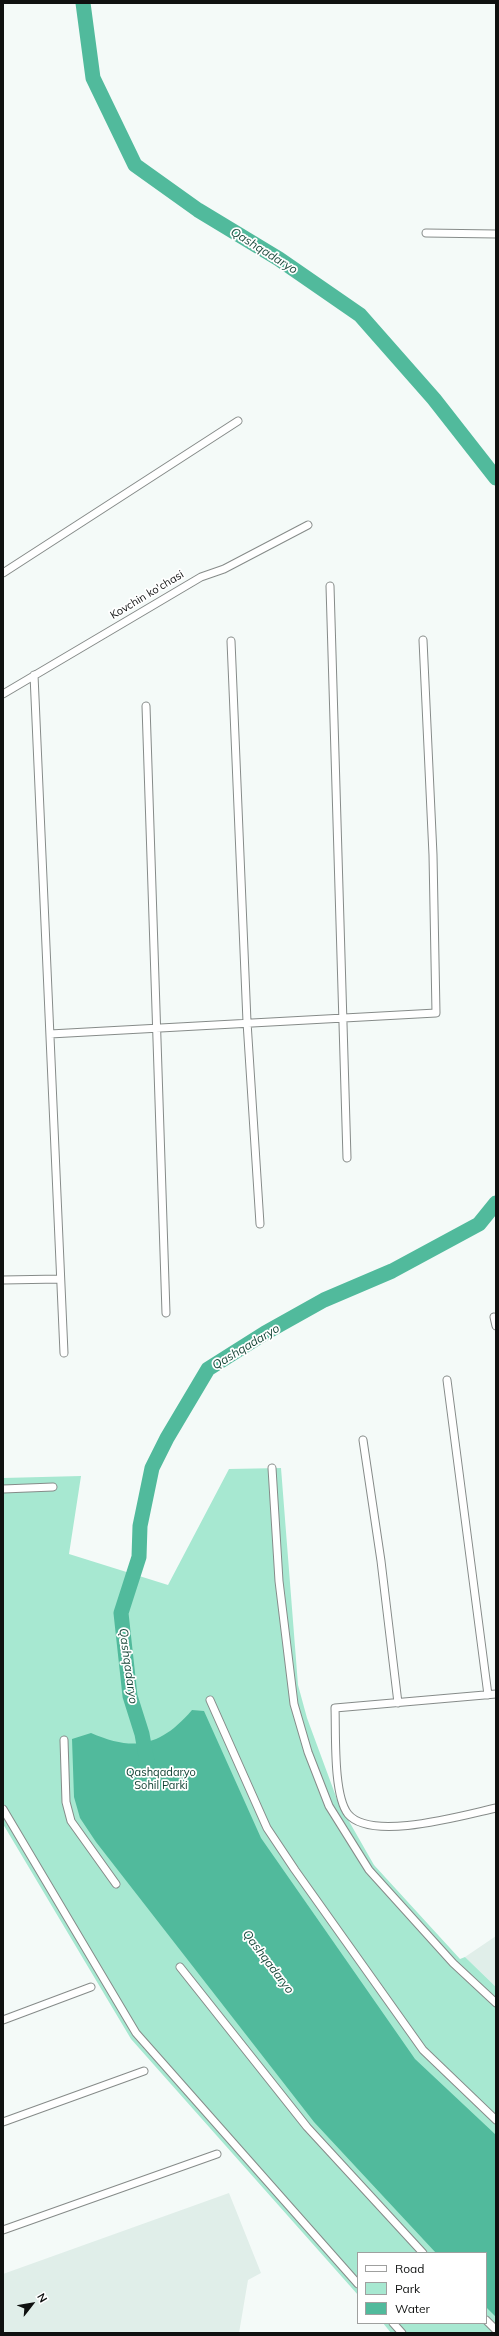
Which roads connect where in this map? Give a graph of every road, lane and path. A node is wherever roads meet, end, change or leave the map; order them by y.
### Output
1 (426, 233) dead end
2 (496, 234) edge
3 (238, 421) dead end
4 (308, 525) dead end
5 (3, 573) edge
6 (330, 586) dead end
7 (423, 640) dead end
8 (230, 641) dead end
9 (34, 675) junction
10 (3, 694) edge
11 (146, 706) dead end
12 (343, 1018) junction
13 (247, 1022) junction
14 (156, 1028) junction
15 (50, 1034) junction
16 (347, 1158) dead end
17 (260, 1224) dead end
18 (60, 1279) junction
19 (3, 1280) edge
20 (166, 1313) dead end
21 (494, 1317) dead end
22 (496, 1326) edge
23 (64, 1353) dead end
24 (447, 1380) dead end
25 (363, 1440) dead end
26 (272, 1468) dead end
27 (53, 1487) dead end
28 (3, 1489) edge
29 (496, 1694) edge
30 (488, 1695) junction
31 (210, 1700) dead end
32 (398, 1703) junction
33 (64, 1740) dead end
34 (496, 1808) edge
35 (3, 1809) edge
36 (116, 1884) dead end
37 (180, 1967) dead end
38 (91, 1987) dead end
39 (496, 2003) edge
40 (3, 2020) edge
41 (144, 2071) dead end
42 (496, 2120) edge
43 (3, 2122) edge
44 (217, 2154) dead end
45 (3, 2230) edge
46 (422, 2252) edge
47 (357, 2283) edge
48 (487, 2321) edge
49 (394, 2324) edge
50 (496, 2330) edge
51 (402, 2333) edge

1 - 2 street
3 - 5 street
4 - 9 street, Kovchin ko'chasi
6 - 12 street
7 - 12 street
8 - 13 street
9 - 10 street, Kovchin ko'chasi
9 - 15 street
11 - 14 street
12 - 13 street
12 - 16 street
13 - 14 street
13 - 17 street
14 - 15 street
14 - 20 street
15 - 18 street
18 - 19 street
18 - 23 street
21 - 22 street
24 - 30 street
25 - 32 street
26 - 39 street
27 - 28 street
29 - 30 street
30 - 32 street
31 - 42 street
32 - 34 street
33 - 36 street
35 - 47 street
37 - 46 street
38 - 40 street
41 - 43 street
44 - 45 street
48 - 50 street
49 - 51 street

